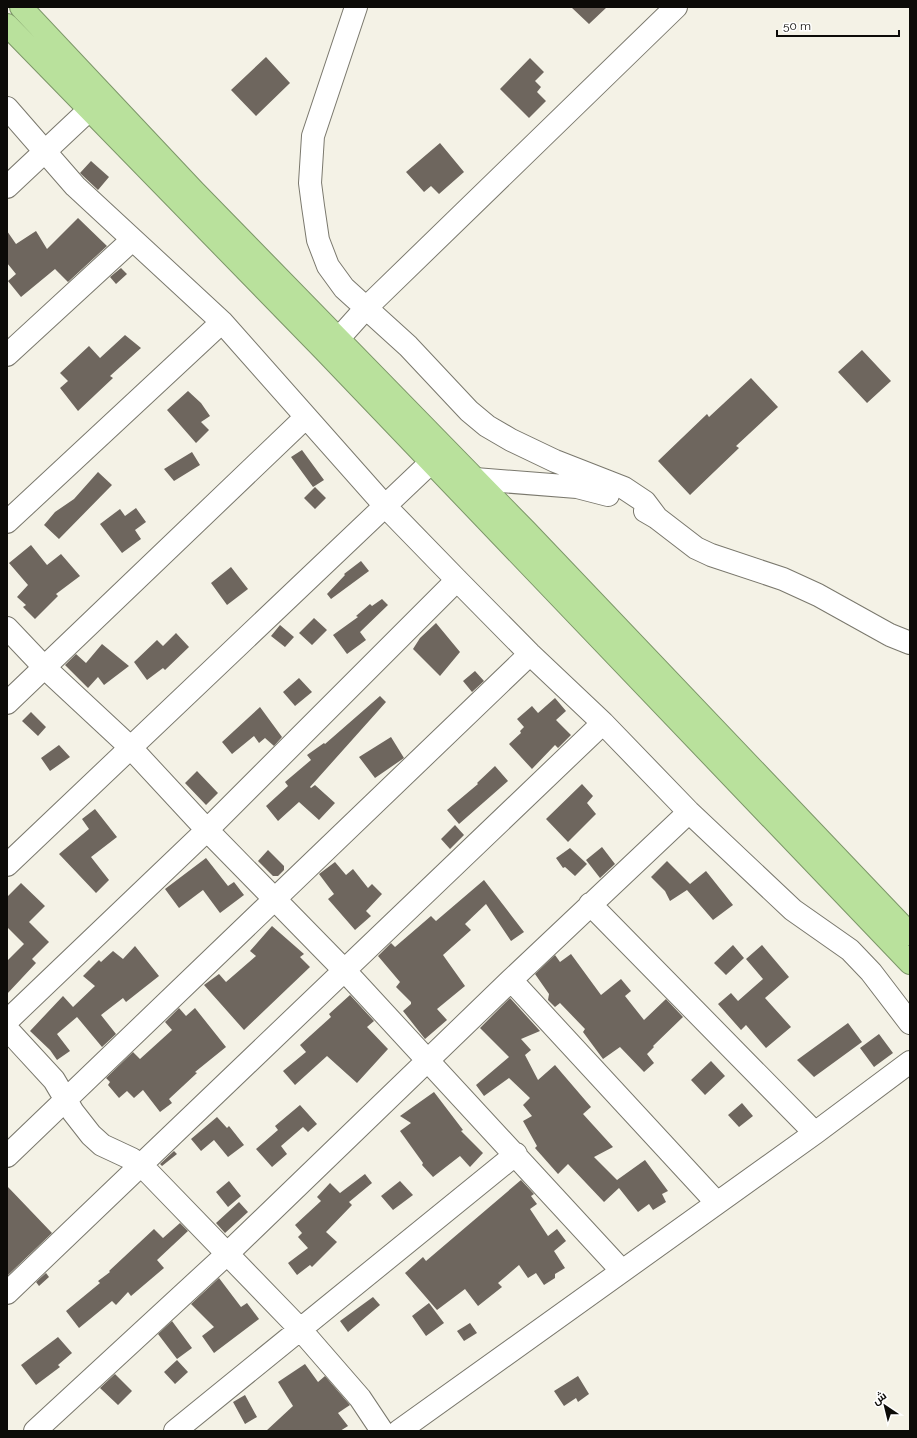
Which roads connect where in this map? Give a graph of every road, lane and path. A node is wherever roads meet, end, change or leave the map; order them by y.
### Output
1 (21, 7) edge
2 (356, 7) edge
3 (676, 7) edge
4 (7, 25) edge
5 (7, 108) edge
6 (90, 109) junction
7 (45, 153) junction
8 (7, 187) edge
9 (132, 240) junction
10 (366, 308) junction
11 (222, 322) junction
12 (338, 338) junction
13 (7, 355) edge
14 (306, 416) junction
15 (438, 456) junction
16 (475, 479) junction
17 (386, 507) junction
18 (657, 518) junction
19 (7, 522) edge
20 (457, 580) junction
21 (7, 628) edge
22 (910, 643) edge
23 (530, 654) junction
24 (44, 667) junction
25 (7, 702) edge
26 (603, 723) junction
27 (130, 747) junction
28 (689, 812) junction
29 (207, 830) junction
30 (7, 865) edge
31 (274, 900) junction
32 (590, 904) junction
33 (910, 934) edge
34 (910, 962) edge
35 (345, 971) junction
36 (510, 980) junction
37 (7, 1020) edge
38 (910, 1023) edge
39 (7, 1029) edge
40 (428, 1060) junction
41 (910, 1062) edge
42 (67, 1099) junction
43 (815, 1133) junction
44 (516, 1154) junction
45 (7, 1156) edge
46 (140, 1165) junction
47 (717, 1203) junction
48 (226, 1254) junction
49 (622, 1271) junction
50 (7, 1293) edge
51 (300, 1328) junction
52 (35, 1431) edge
53 (175, 1431) edge
54 (382, 1431) edge
55 (399, 1431) edge

1 - 12 highway
2 - 10 street
3 - 10 street
4 - 6 highway
5 - 7 street
6 - 7 street
6 - 15 highway
7 - 8 street
7 - 9 street
9 - 11 street
9 - 13 street
10 - 12 street
10 - 18 street
11 - 14 street
11 - 19 street
12 - 15 highway
14 - 17 street
14 - 24 street
15 - 16 highway
15 - 17 street
15 - 34 highway
16 - 18 street
16 - 33 highway
17 - 20 street
17 - 27 street
18 - 22 street
20 - 23 street
20 - 29 street
21 - 24 street
23 - 26 street
23 - 31 street
24 - 25 street
24 - 27 street
26 - 28 street
26 - 35 street
27 - 29 street
27 - 30 street
28 - 32 street
28 - 38 street
29 - 31 street
29 - 37 street
31 - 35 street
31 - 42 street
32 - 36 street
32 - 43 street
35 - 40 street
35 - 46 street
36 - 40 street
36 - 47 street
39 - 42 street
40 - 44 street
40 - 48 street
41 - 43 street
42 - 45 street
42 - 46 street
43 - 47 street
44 - 49 street
44 - 51 street
46 - 48 street
46 - 50 street
47 - 49 street
48 - 51 street
48 - 52 street
49 - 55 street
51 - 53 street
51 - 54 street

